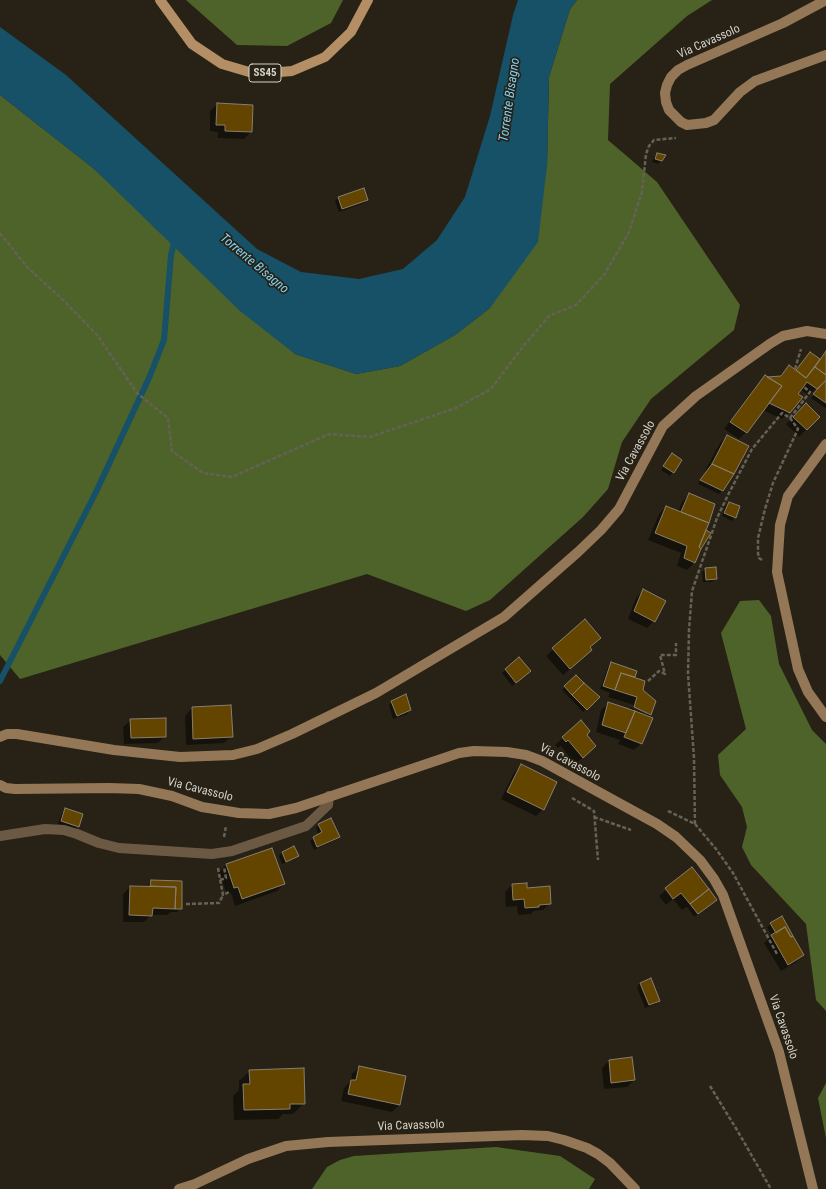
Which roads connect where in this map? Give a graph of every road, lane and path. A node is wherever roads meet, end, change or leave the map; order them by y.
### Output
1 (160, 0) edge
2 (368, 0) edge
3 (826, 0) edge
4 (826, 55) edge
5 (687, 125) junction
6 (0, 234) edge
7 (826, 334) edge
8 (804, 387) dead end
9 (826, 444) edge
10 (676, 643) dead end
11 (648, 681) dead end
12 (826, 717) edge
13 (0, 737) edge
14 (0, 785) edge
15 (329, 796) junction
16 (577, 801) dead end
17 (229, 812) junction
18 (594, 817) junction
19 (645, 818) junction
20 (633, 831) dead end
21 (0, 836) edge
22 (219, 853) junction
23 (598, 860) dead end
24 (229, 892) dead end
25 (223, 895) junction
26 (186, 904) dead end
27 (710, 1086) dead end
28 (179, 1189) edge
29 (635, 1189) edge
30 (770, 1189) edge
31 (813, 1189) edge

1 - 2 main road, SS45
3 - 5 main road, Via Cavassolo
4 - 5 main road
5 - 6 path
7 - 13 main road, Via Cavassolo
8 - 19 path
9 - 12 main road
10 - 11 path
14 - 17 main road, Via Cavassolo
15 - 17 main road, Via Cavassolo
15 - 19 main road, Via Cavassolo
15 - 22 street
16 - 18 path
17 - 22 path
18 - 20 path
18 - 23 path
19 - 31 main road, Via Cavassolo
21 - 22 street
22 - 25 path
24 - 25 path
25 - 26 path
27 - 30 path
28 - 29 main road, Via Cavassolo

